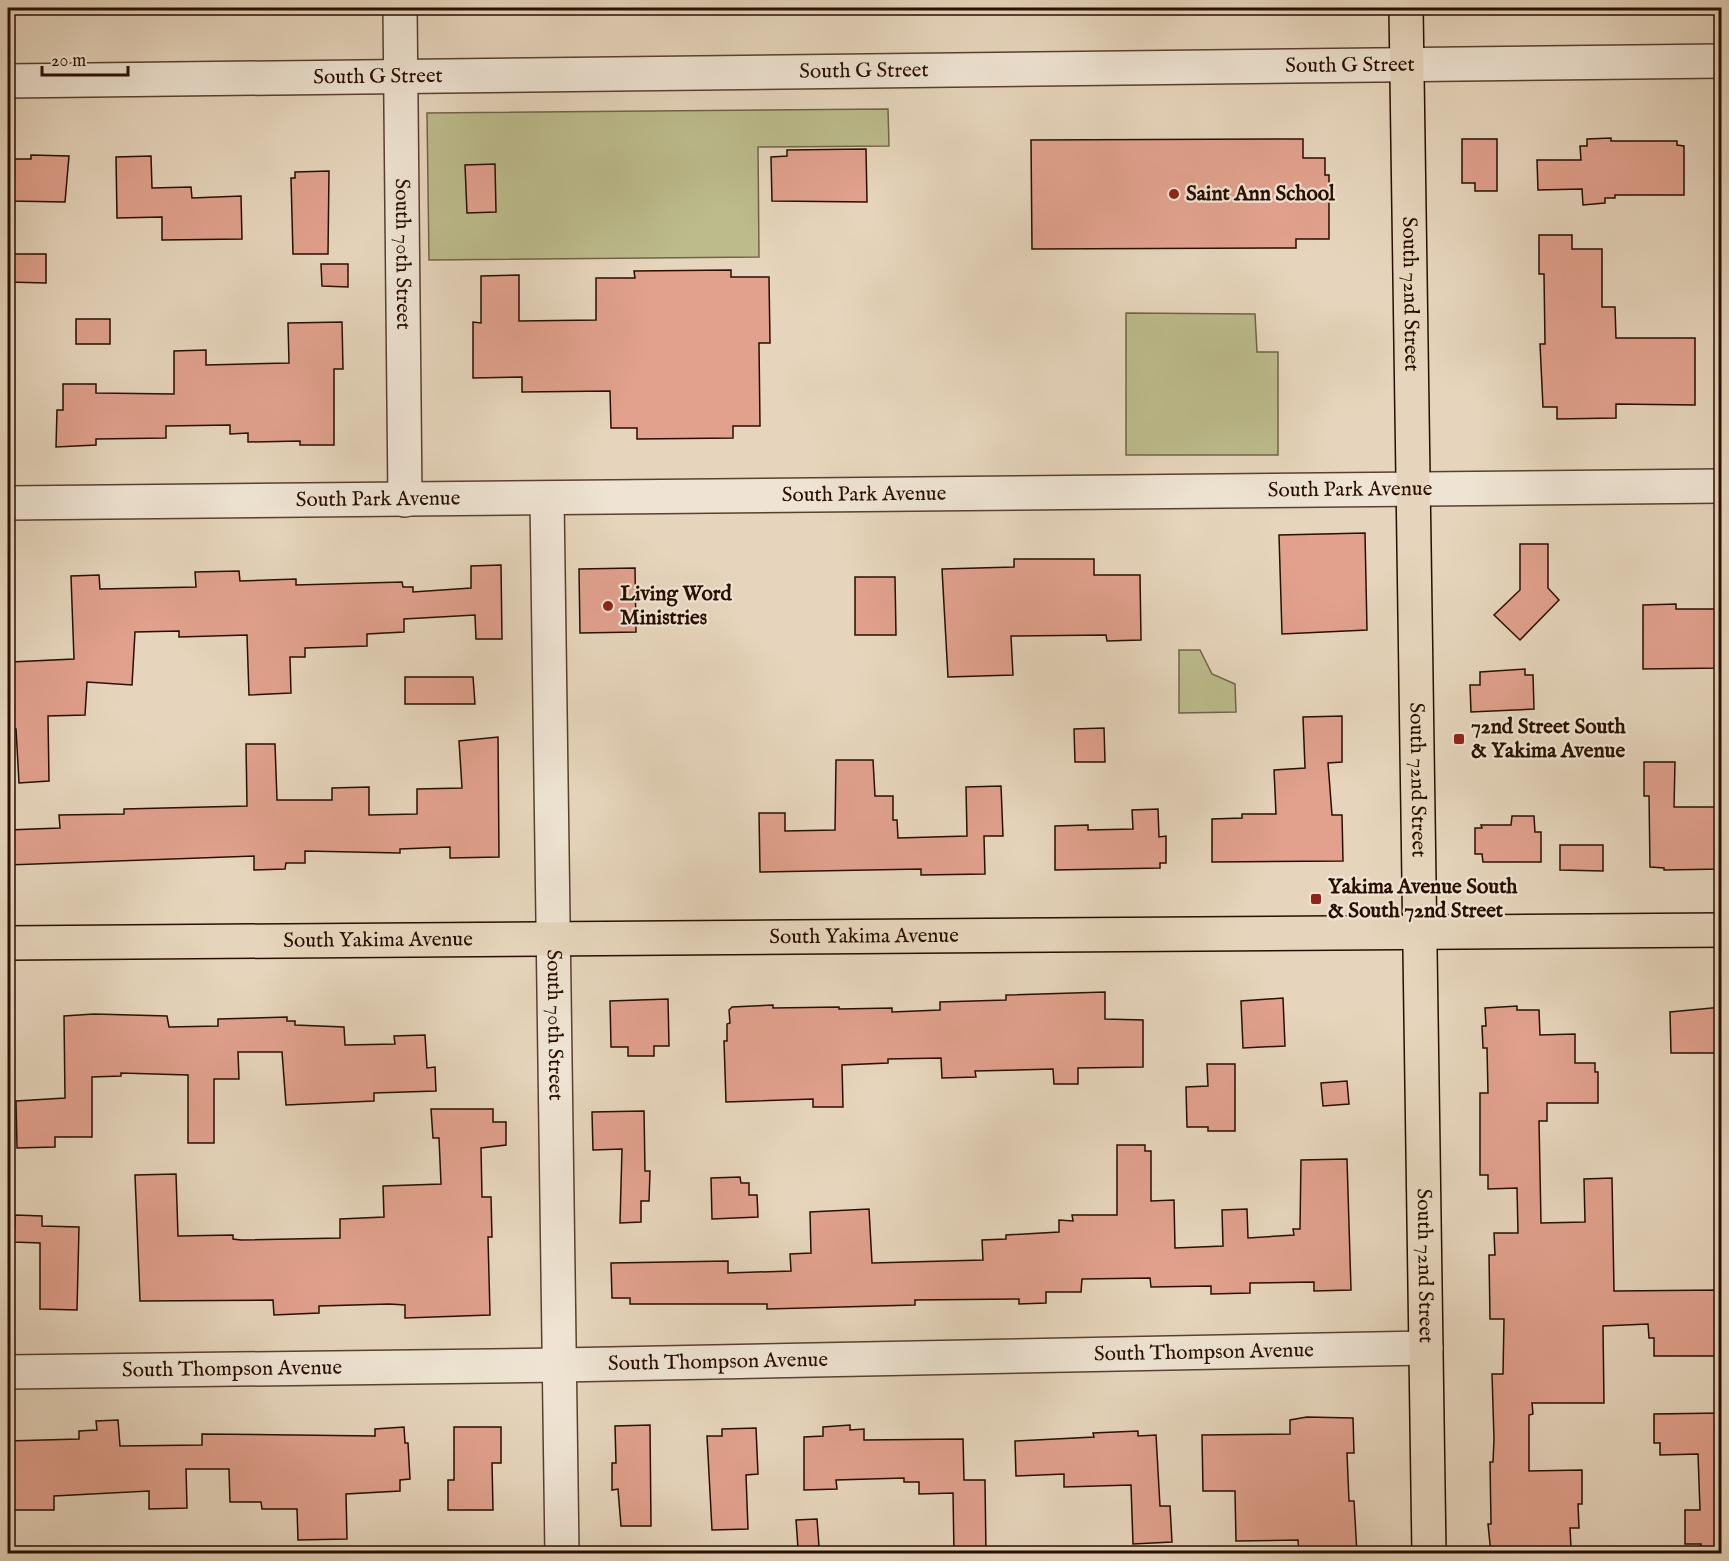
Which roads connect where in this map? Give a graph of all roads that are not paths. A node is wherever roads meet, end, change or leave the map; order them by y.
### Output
1 (400, 8) edge
2 (1406, 8) edge
3 (1722, 61) edge
4 (1407, 63) junction
5 (400, 75) junction
6 (8, 81) edge
7 (1722, 486) edge
8 (1413, 488) junction
9 (547, 499) junction
10 (405, 500) junction
11 (8, 503) edge
12 (1722, 930) edge
13 (1420, 932) junction
14 (552, 938) junction
15 (8, 943) edge
16 (1426, 1348) junction
17 (560, 1365) junction
18 (8, 1372) edge
19 (562, 1554) edge
20 (1429, 1554) edge

1 - 5 street, South 70th Street
2 - 4 main road, South 72nd Street
3 - 4 street, South G Street
4 - 5 street, South G Street
4 - 8 main road, South 72nd Street
5 - 6 street, South G Street
5 - 10 street, South 70th Street
7 - 8 street, South Park Avenue
8 - 9 street, South Park Avenue
8 - 13 main road, South 72nd Street
9 - 10 street, South Park Avenue
9 - 14 street, South 70th Street
10 - 11 street, South Park Avenue
12 - 13 main road, South Yakima Avenue
13 - 14 main road, South Yakima Avenue
13 - 16 main road, South 72nd Street
14 - 15 main road, South Yakima Avenue
14 - 17 street, South 70th Street
16 - 17 street, South Thompson Avenue
16 - 20 main road, South 72nd Street
17 - 18 street, South Thompson Avenue
17 - 19 street, South 70th Street

